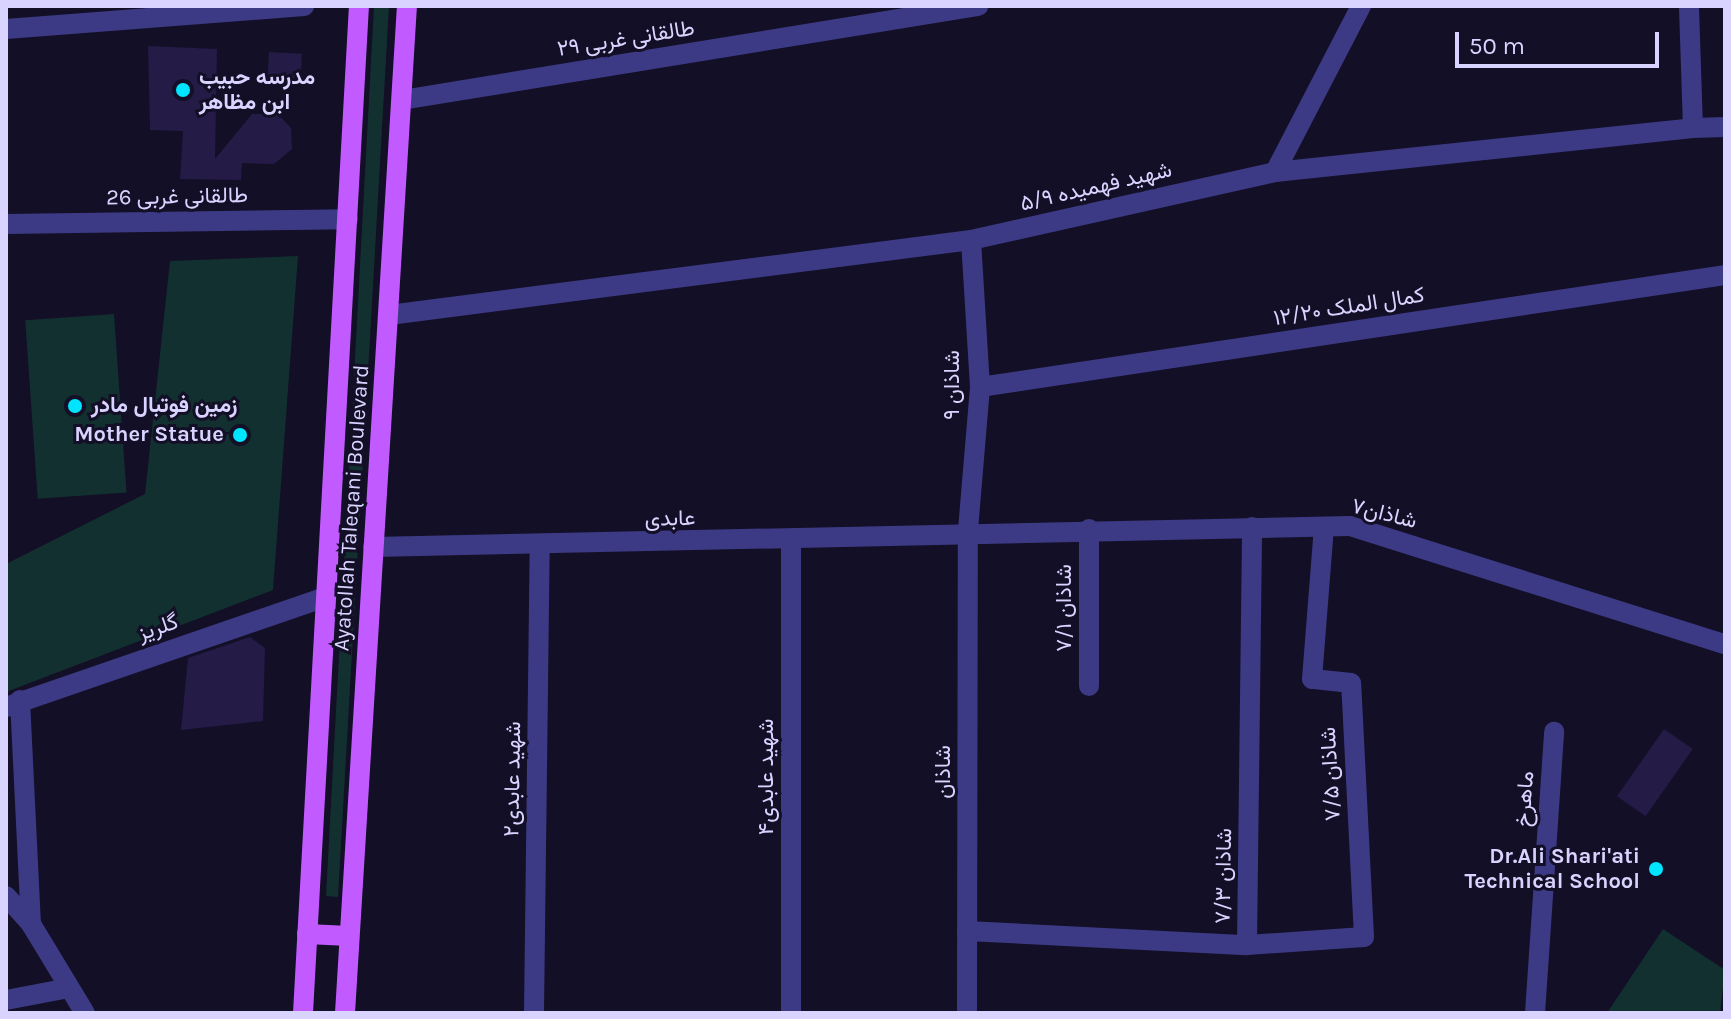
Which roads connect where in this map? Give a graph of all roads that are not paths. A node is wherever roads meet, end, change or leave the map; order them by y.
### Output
1 (304, 6) edge
2 (359, 6) edge
3 (407, 6) edge
4 (978, 6) edge
5 (1361, 6) edge
6 (1689, 6) edge
7 (6, 29) edge
8 (402, 100) junction
9 (1725, 127) edge
10 (1693, 128) junction
11 (1275, 172) junction
12 (348, 219) junction
13 (6, 224) edge
14 (971, 240) junction
15 (1725, 275) edge
16 (389, 315) junction
17 (980, 387) junction
18 (1252, 527) junction
19 (1324, 527) junction
20 (1089, 529) junction
21 (968, 530) junction
22 (791, 542) junction
23 (540, 545) junction
24 (373, 547) junction
25 (326, 597) junction
26 (1725, 644) edge
27 (1089, 686) dead end
28 (13, 703) edge
29 (1554, 732) dead end
30 (6, 896) edge
31 (31, 924) junction
32 (967, 931) junction
33 (307, 934) junction
34 (349, 936) junction
35 (1247, 945) junction
36 (69, 988) junction
37 (6, 1000) edge
38 (85, 1013) edge
39 (303, 1013) edge
40 (345, 1013) edge
41 (534, 1013) edge
42 (791, 1013) edge
43 (967, 1013) edge
44 (1535, 1013) edge

1 - 7 street
2 - 12 main road, Ayatollah Taleqani Boulevard
3 - 8 main road, Ayatollah Taleqani Boulevard
4 - 8 street, طالقانی غربی ۲۹
5 - 11 street
6 - 10 street
8 - 16 main road, Ayatollah Taleqani Boulevard
9 - 10 street, شهید فهمیده ۵/۹
10 - 11 street, شهید فهمیده ۵/۹
11 - 14 street, شهید فهمیده ۵/۹
12 - 13 street, طالقانی غربی 26
12 - 25 main road, Ayatollah Taleqani Boulevard
14 - 16 street, شهید فهمیده ۵/۹
14 - 17 street, شاذان ۹
15 - 17 street, کمال الملک ۱۲/۲۰
16 - 24 main road, Ayatollah Taleqani Boulevard
17 - 21 street, شاذان ۹
18 - 19 street, شاذان۷
18 - 20 street, شاذان۷
18 - 35 street, شاذان ۷/۳
19 - 26 street, شاذان۷
19 - 35 street, شاذان ۷/۵
20 - 21 street, شاذان۷
20 - 27 street, شاذان ۷/۱
21 - 22 street, عابدی
21 - 32 street, شاذان
22 - 23 street, عابدی
22 - 42 street, شهید عابدی۴
23 - 24 street, عابدی
23 - 41 street, شهید عابدی۲
24 - 34 main road, Ayatollah Taleqani Boulevard
25 - 28 street, گلریز
25 - 33 main road, Ayatollah Taleqani Boulevard
28 - 31 street
29 - 44 street, ماهرخ
30 - 31 street
31 - 36 street
32 - 35 street, شاذان ۷/۳
32 - 43 street, شاذان
33 - 34 main road
33 - 39 main road, Ayatollah Taleqani Boulevard
34 - 40 main road, Ayatollah Taleqani Boulevard
36 - 37 street
36 - 38 street

